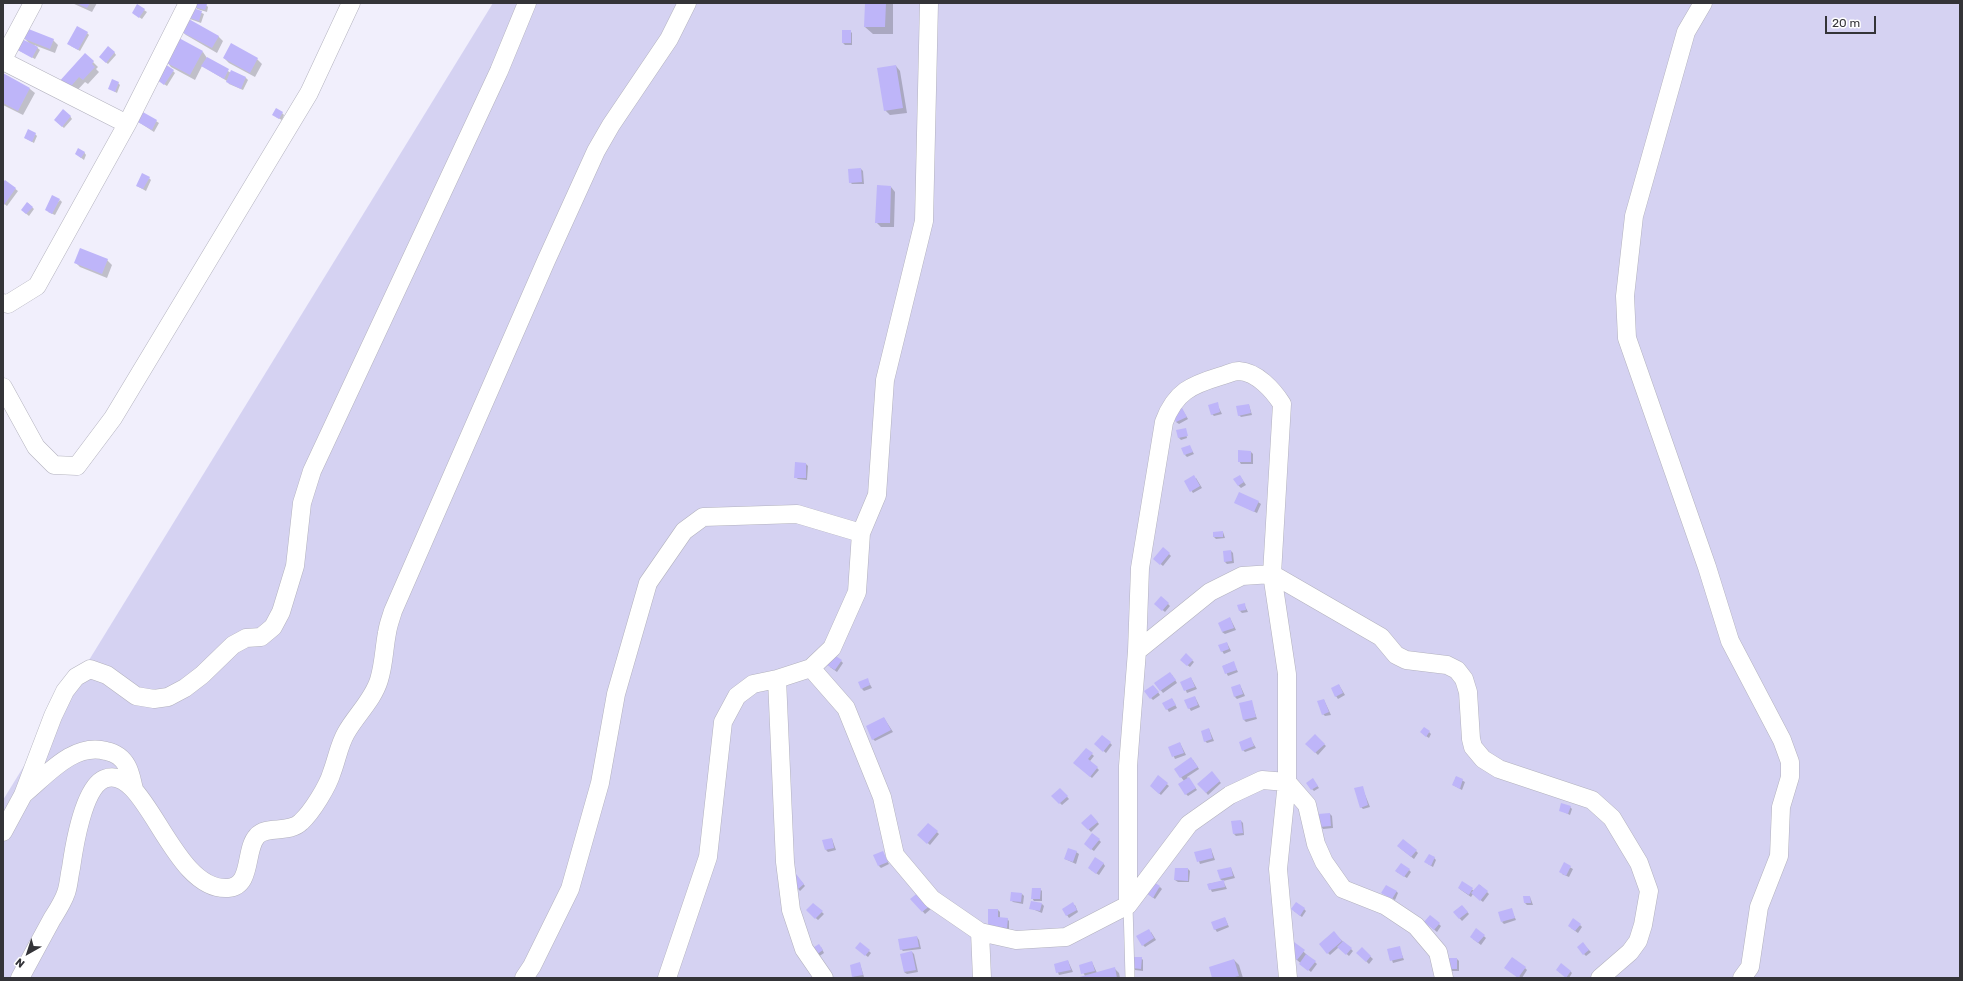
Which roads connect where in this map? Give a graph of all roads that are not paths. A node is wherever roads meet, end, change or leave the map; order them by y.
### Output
1 (33, 3) edge
2 (188, 3) edge
3 (351, 3) edge
4 (527, 3) edge
5 (687, 3) edge
6 (929, 3) edge
7 (1703, 3) edge
8 (3, 60) edge
9 (127, 124) junction
10 (3, 303) edge
11 (3, 387) edge
12 (861, 533) junction
13 (1272, 574) junction
14 (1137, 651) junction
15 (812, 668) junction
16 (777, 679) junction
17 (1287, 782) junction
18 (134, 789) junction
19 (23, 795) junction
20 (3, 832) edge
21 (1128, 905) junction
22 (980, 932) junction
23 (20, 978) edge
24 (524, 978) edge
25 (667, 978) edge
26 (824, 978) edge
27 (982, 978) edge
28 (1130, 978) edge
29 (1288, 978) edge
30 (1444, 978) edge
31 (1600, 978) edge
32 (1742, 978) edge

1 - 8 street
2 - 9 street
3 - 11 street
4 - 19 street
5 - 18 street
6 - 12 street
7 - 32 street
8 - 9 street
9 - 10 street
12 - 15 street
12 - 24 street
13 - 14 street
13 - 14 street
13 - 17 street
13 - 31 street
14 - 21 street
15 - 16 street
15 - 22 street
16 - 25 street
16 - 26 street
17 - 21 street
17 - 29 street
17 - 30 street
18 - 19 street
18 - 23 street
19 - 20 street
21 - 22 street
21 - 28 lane
22 - 27 street

